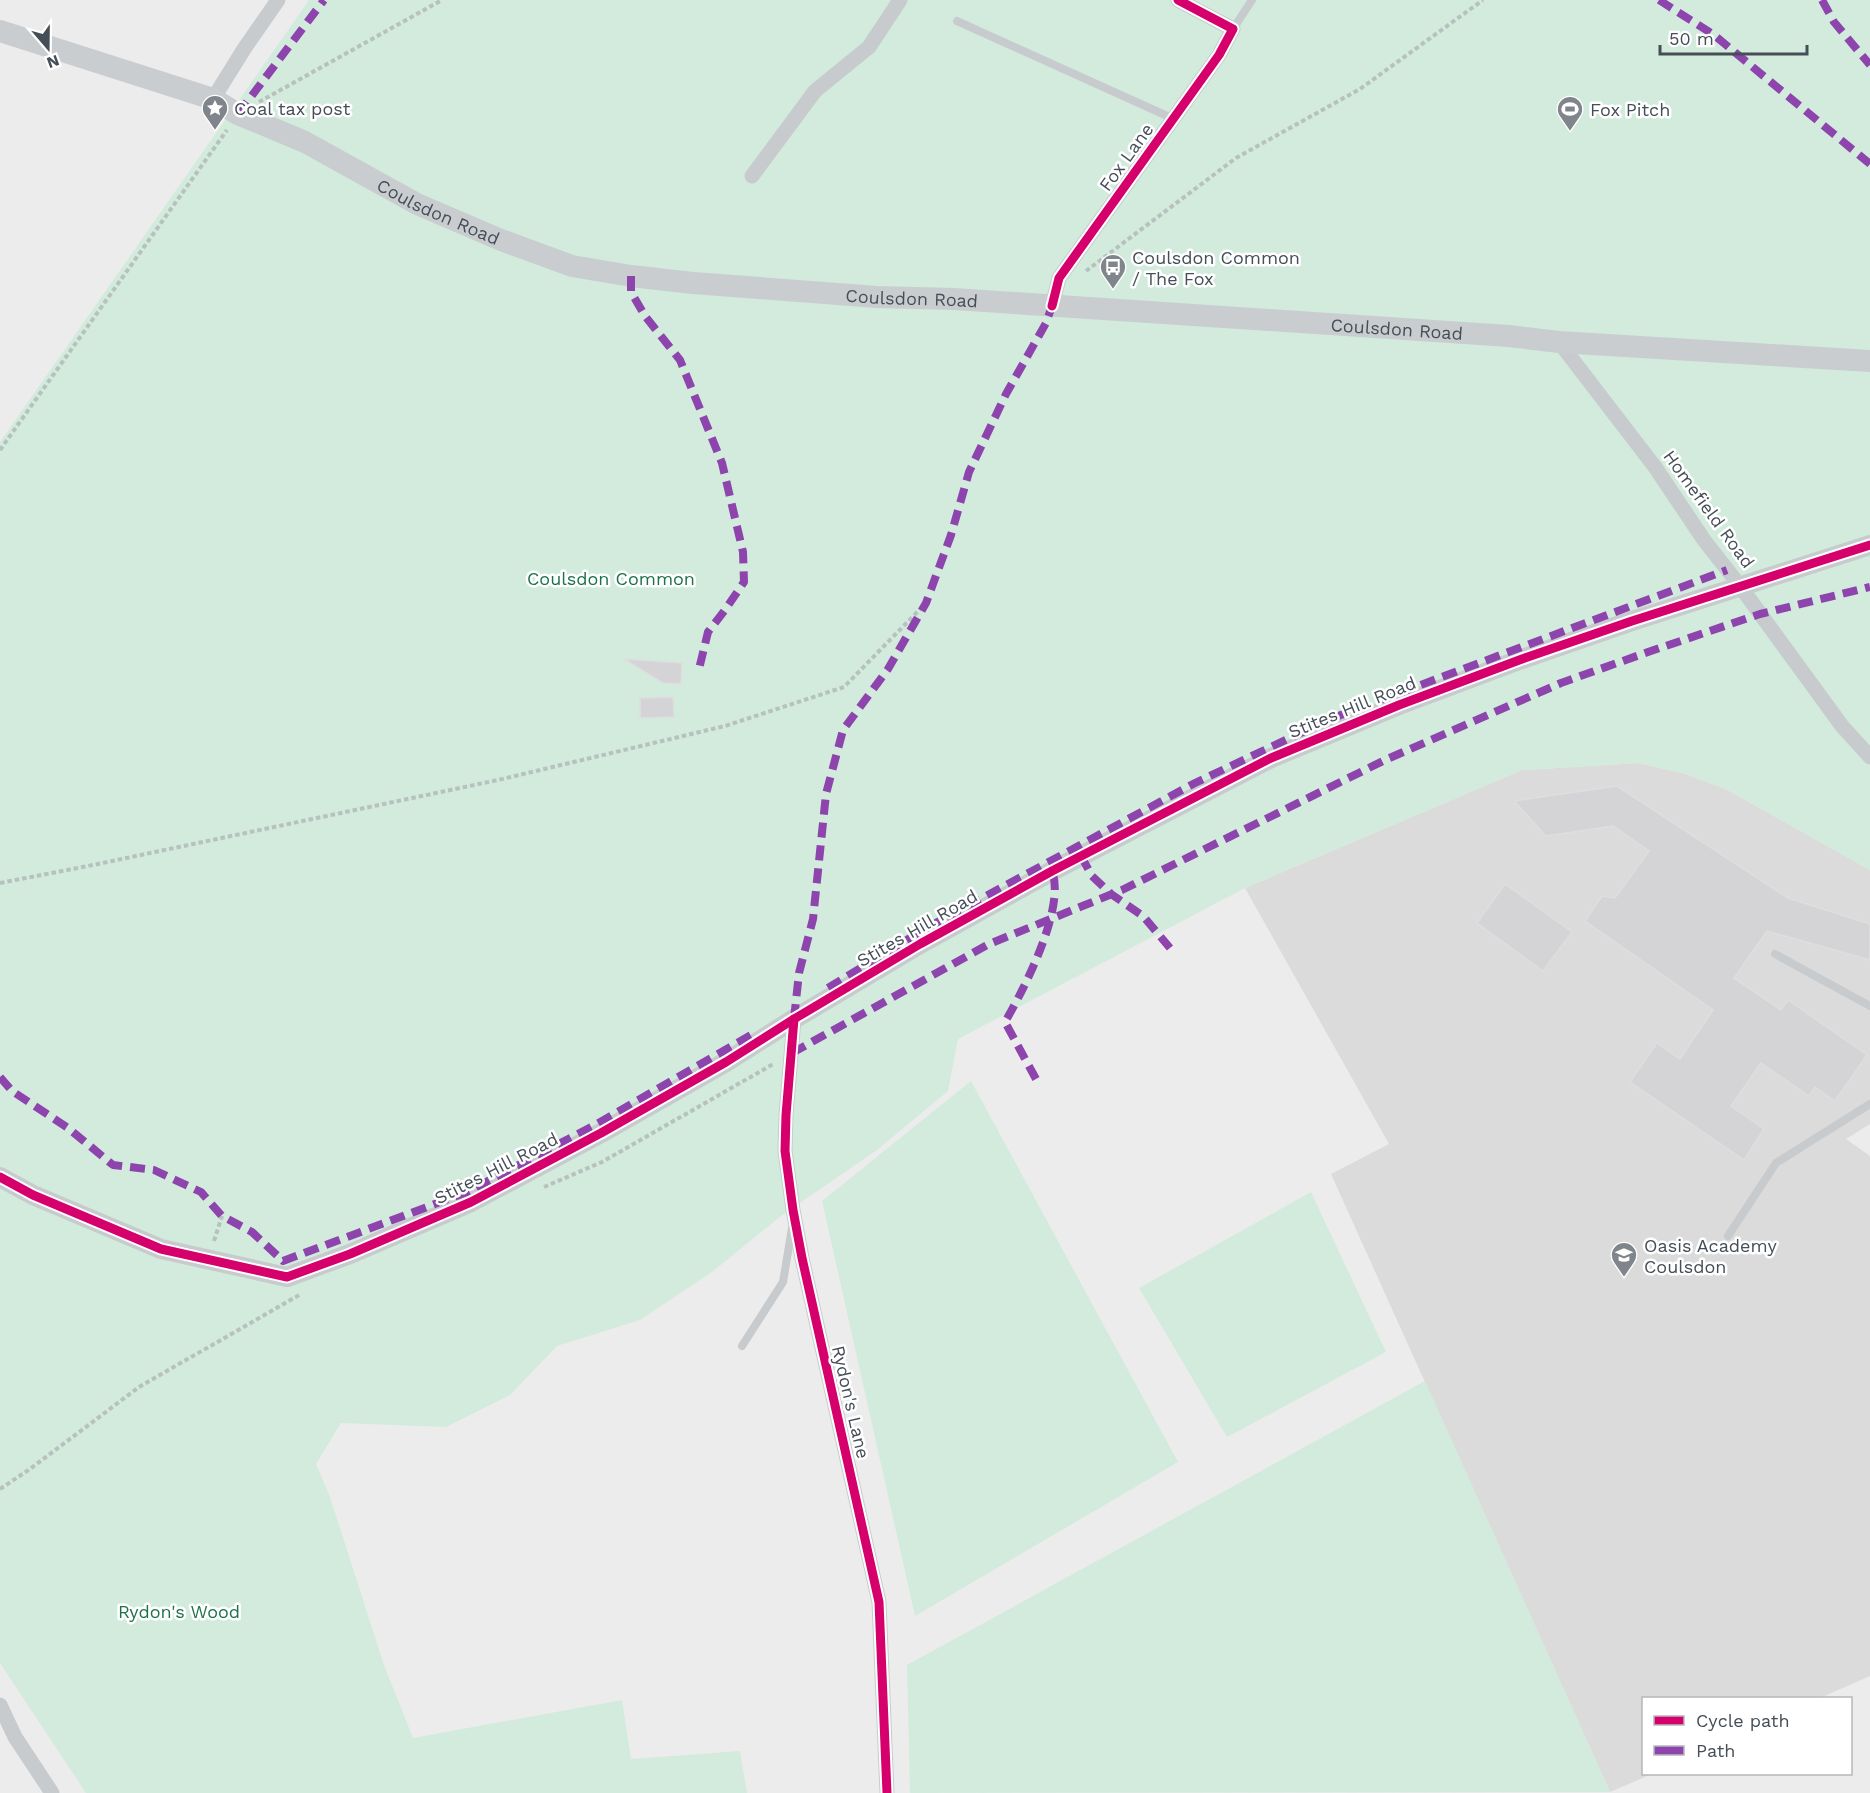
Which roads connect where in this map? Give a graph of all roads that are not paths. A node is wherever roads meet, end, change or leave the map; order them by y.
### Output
1 (278, 0) edge
2 (900, 0) edge
3 (1178, 0) edge
4 (1252, 0) edge
5 (957, 21) dead end
6 (1233, 29) junction
7 (0, 31) edge
8 (213, 99) junction
9 (1174, 119) junction
10 (752, 176) dead end
11 (1052, 306) junction
12 (1559, 342) junction
13 (1870, 361) edge
14 (1870, 545) edge
15 (1740, 586) junction
16 (1870, 757) edge
17 (1775, 954) dead end
18 (1870, 1006) edge
19 (794, 1018) junction
20 (1870, 1104) edge
21 (0, 1177) edge
22 (794, 1217) junction
23 (1728, 1236) dead end
24 (742, 1346) dead end
25 (0, 1705) edge
26 (6, 1734) edge
27 (52, 1793) edge
28 (886, 1793) edge

1 - 8 street
2 - 10 street
3 - 6 street
4 - 6 lane
5 - 9 lane
6 - 9 street, Fox Lane
7 - 8 main road, Coulsdon Road
8 - 11 main road, Coulsdon Road
9 - 11 street, Fox Lane
11 - 12 main road, Coulsdon Road
12 - 13 main road, Coulsdon Road
12 - 15 street, Homefield Road
14 - 15 street, Stites Hill Road
15 - 16 street, Homefield Road
15 - 19 street, Stites Hill Road
17 - 18 lane
19 - 21 street, Stites Hill Road
19 - 22 street, Rydon's Lane
20 - 23 lane
22 - 24 lane
22 - 28 street, Rydon's Lane
25 - 26 street
26 - 27 street

